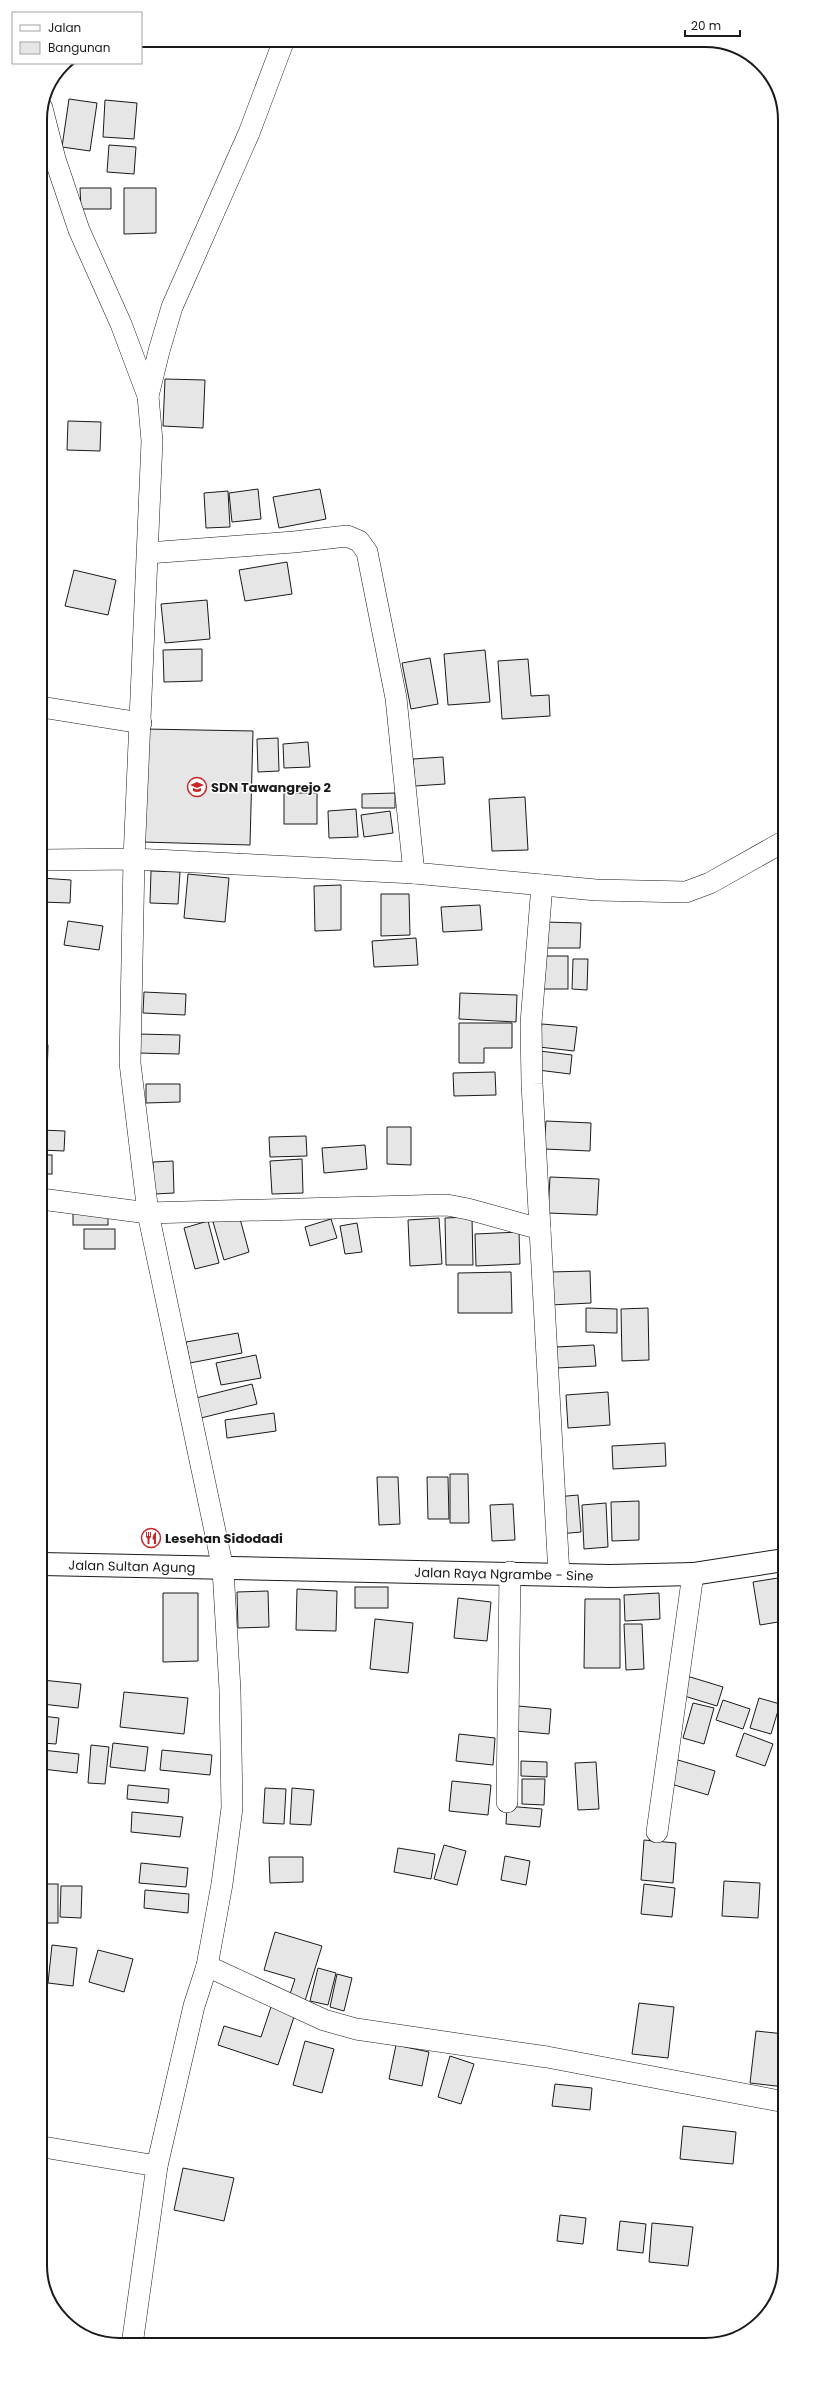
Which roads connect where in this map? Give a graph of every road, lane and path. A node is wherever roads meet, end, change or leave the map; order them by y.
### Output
1 (281, 47) edge
2 (47, 128) edge
3 (148, 396) junction
4 (148, 553) junction
5 (47, 708) edge
6 (141, 723) junction
7 (778, 845) edge
8 (134, 859) junction
9 (47, 860) edge
10 (414, 873) junction
11 (542, 885) junction
12 (47, 1201) edge
13 (148, 1213) junction
14 (540, 1229) junction
15 (778, 1561) edge
16 (47, 1564) edge
17 (223, 1569) junction
18 (510, 1572) junction
19 (693, 1574) junction
20 (559, 1575) junction
21 (507, 1802) dead end
22 (657, 1832) dead end
23 (207, 1966) junction
24 (778, 2101) edge
25 (47, 2148) edge
26 (157, 2166) junction
27 (133, 2338) edge

1 - 3 street
2 - 3 street
3 - 4 street
4 - 6 street
4 - 10 street
5 - 6 street
6 - 8 street
7 - 11 street
8 - 9 street
8 - 10 street
8 - 13 street
10 - 11 street
11 - 14 street
12 - 13 street
13 - 14 street
13 - 17 street
14 - 20 street
15 - 19 main road, Jalan Raya Ngrambe - Sine
16 - 17 main road, Jalan Sultan Agung
17 - 18 main road, Jalan Raya Ngrambe - Sine
17 - 23 street
18 - 20 main road, Jalan Raya Ngrambe - Sine
18 - 21 street
19 - 20 main road, Jalan Raya Ngrambe - Sine
19 - 22 street
23 - 24 street
23 - 26 street
25 - 26 street
26 - 27 street

